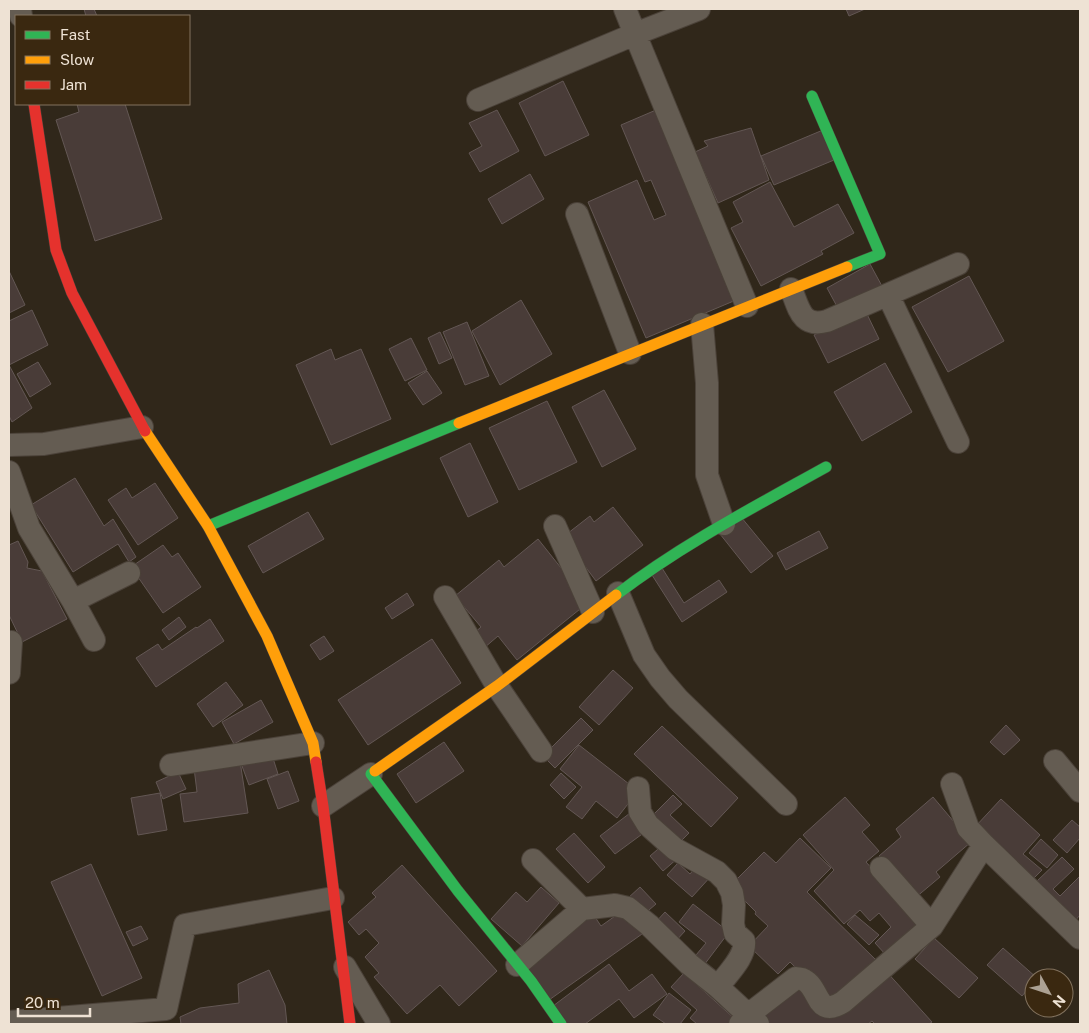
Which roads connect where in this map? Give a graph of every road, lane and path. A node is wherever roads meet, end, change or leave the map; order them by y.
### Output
1 (625, 9) edge
2 (699, 9) edge
3 (635, 34) junction
4 (812, 96) dead end
5 (478, 100) dead end
6 (34, 105) edge
7 (577, 214) dead end
8 (958, 264) dead end
9 (791, 289) junction
10 (888, 295) junction
11 (747, 306) junction
12 (702, 324) junction
13 (630, 353) junction
14 (142, 427) junction
15 (958, 442) dead end
16 (9, 445) edge
17 (826, 467) dead end
18 (9, 472) edge
19 (724, 524) junction
20 (208, 526) junction
21 (555, 526) dead end
22 (129, 573) dead end
23 (618, 593) junction
24 (445, 597) dead end
25 (73, 601) junction
26 (593, 612) junction
27 (94, 640) dead end
28 (11, 642) dead end
29 (9, 673) edge
30 (497, 686) junction
31 (313, 744) junction
32 (541, 751) dead end
33 (1055, 761) dead end
34 (171, 765) dead end
35 (371, 774) junction
36 (952, 784) dead end
37 (638, 788) dead end
38 (1080, 791) edge
39 (786, 804) dead end
40 (324, 806) junction
41 (984, 844) junction
42 (533, 860) dead end
43 (881, 868) dead end
44 (333, 898) junction
45 (582, 909) junction
46 (932, 926) junction
47 (1080, 938) edge
48 (342, 962) junction
49 (518, 965) junction
50 (718, 987) junction
51 (167, 1016) edge
52 (749, 1021) edge
53 (9, 1022) edge
54 (350, 1024) edge
55 (379, 1024) edge
56 (561, 1024) edge

1 - 3 street
2 - 3 street
3 - 5 street
3 - 11 street
4 - 9 street
6 - 14 street
7 - 13 street
8 - 10 street
9 - 10 street
9 - 11 street
10 - 15 street
11 - 12 street
12 - 13 street
12 - 19 street
13 - 20 street
14 - 16 street
14 - 20 street
17 - 19 street
18 - 25 street
19 - 23 street
20 - 31 street
21 - 26 street
22 - 25 street
23 - 26 street
23 - 39 street
24 - 30 street
25 - 27 street
26 - 30 street
28 - 29 street
30 - 32 street
30 - 35 street
31 - 34 street
31 - 40 street
33 - 38 street
35 - 40 street
35 - 49 street
36 - 41 street
37 - 50 street
40 - 44 street
41 - 46 street
41 - 47 street
42 - 45 street
43 - 46 street
44 - 48 street
44 - 51 street
45 - 49 street
45 - 50 street
46 - 52 street
48 - 54 street
48 - 55 street
49 - 56 street
50 - 52 street
51 - 53 street

